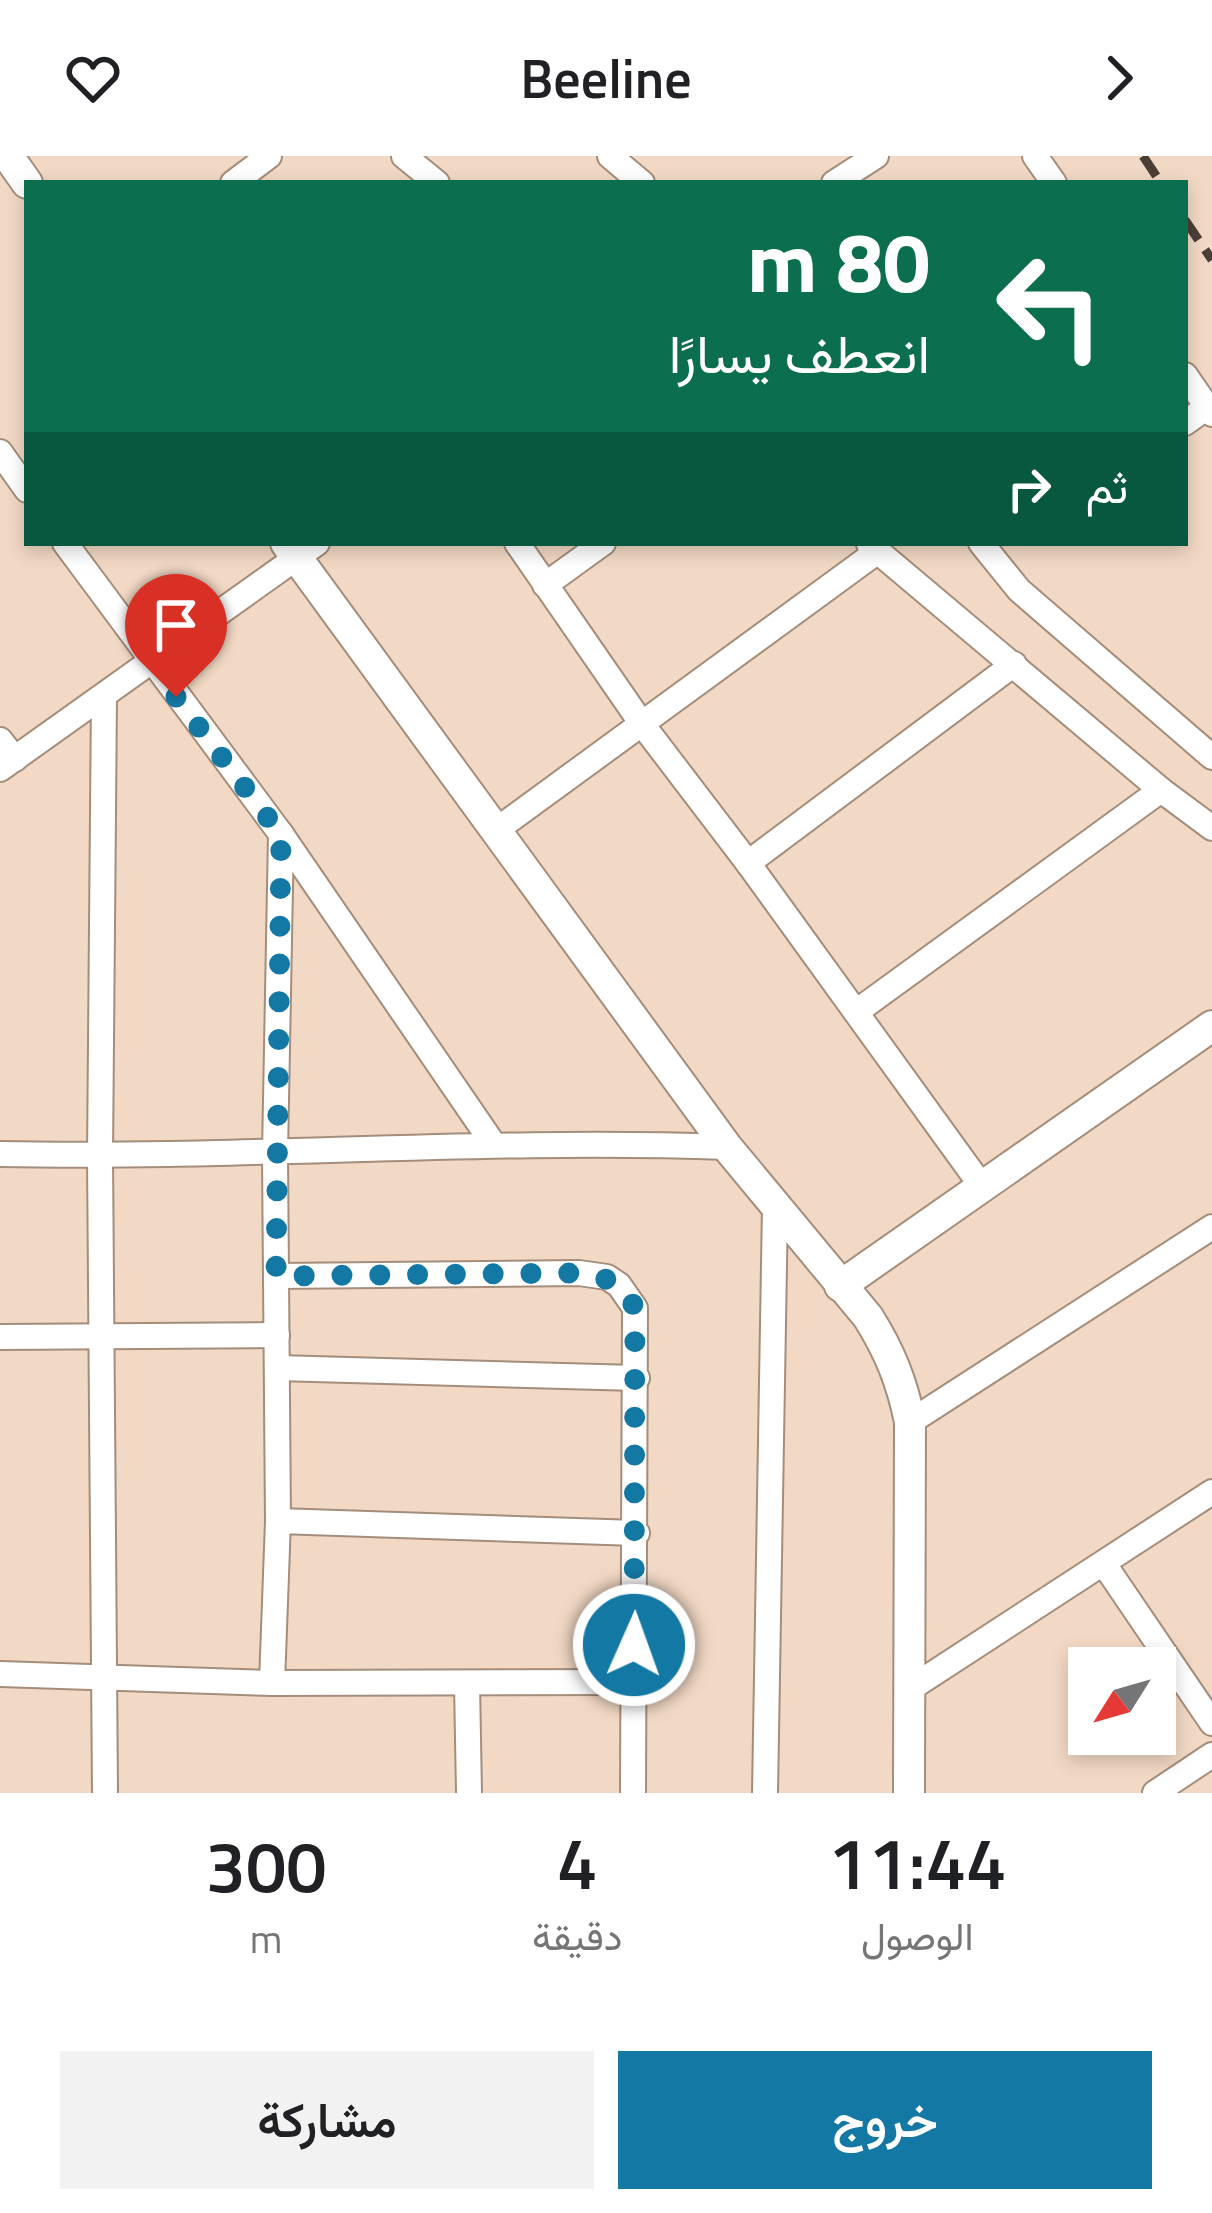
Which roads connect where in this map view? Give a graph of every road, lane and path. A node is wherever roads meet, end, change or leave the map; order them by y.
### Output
1 (269, 156) edge
2 (404, 156) edge
3 (610, 156) edge
4 (237, 180) edge
5 (433, 180) edge
6 (638, 180) edge
7 (1188, 378) edge
8 (1210, 411) edge
9 (0, 452) edge
10 (24, 486) edge
11 (67, 546) edge
12 (520, 546) edge
13 (599, 546) edge
14 (873, 547) edge
15 (300, 548) edge
16 (995, 548) edge
17 (545, 585) junction
18 (150, 662) junction
19 (1014, 664) junction
20 (104, 697) junction
21 (642, 724) junction
22 (5, 756) edge
23 (1212, 757) edge
24 (1161, 790) junction
25 (1212, 828) edge
26 (495, 831) junction
27 (281, 835) junction
28 (748, 863) junction
29 (856, 1012) junction
30 (1212, 1026) edge
31 (494, 1145) junction
32 (727, 1147) junction
33 (0, 1154) edge
34 (275, 1154) junction
35 (100, 1156) junction
36 (983, 1188) junction
37 (775, 1206) junction
38 (1212, 1227) edge
39 (276, 1276) junction
40 (840, 1286) junction
41 (104, 1334) junction
42 (277, 1335) junction
43 (0, 1337) edge
44 (277, 1368) junction
45 (637, 1378) junction
46 (910, 1422) junction
47 (1212, 1492) edge
48 (278, 1521) junction
49 (637, 1533) junction
50 (1104, 1564) junction
51 (0, 1674) edge
52 (103, 1677) junction
53 (633, 1682) junction
54 (272, 1683) junction
55 (467, 1683) junction
56 (908, 1690) junction
57 (1212, 1723) edge
58 (1212, 1755) edge
59 (105, 1793) edge
60 (470, 1793) edge
61 (633, 1793) edge
62 (765, 1793) edge
63 (909, 1793) edge
64 (1154, 1793) edge

1 - 4 street
2 - 5 street
3 - 6 street
7 - 8 street
9 - 10 street
11 - 18 street
12 - 17 street
13 - 17 street
14 - 19 street
14 - 21 street
15 - 18 street
15 - 26 street
16 - 23 street
17 - 21 street
18 - 20 street
18 - 27 street
19 - 24 street
19 - 28 street
20 - 22 street
20 - 35 street
21 - 26 street
21 - 28 street
24 - 25 street
24 - 29 street
26 - 32 street
27 - 31 street
27 - 34 street
28 - 29 street
29 - 36 street
30 - 36 street
31 - 32 street
31 - 34 street
32 - 37 street
33 - 35 street
34 - 35 street
34 - 39 street
35 - 41 street
36 - 40 street
37 - 40 street
37 - 62 street
38 - 46 street
39 - 42 street
39 - 45 street
40 - 46 street
41 - 42 street
41 - 43 street
41 - 52 street
42 - 44 street
44 - 45 street
44 - 48 street
45 - 49 street
46 - 56 street
47 - 50 street
48 - 49 street
48 - 54 street
49 - 53 street
50 - 56 street
50 - 57 street
51 - 52 street
52 - 54 street
52 - 59 street
53 - 55 street
53 - 61 street
54 - 55 street
55 - 60 street
56 - 63 street
58 - 64 street

